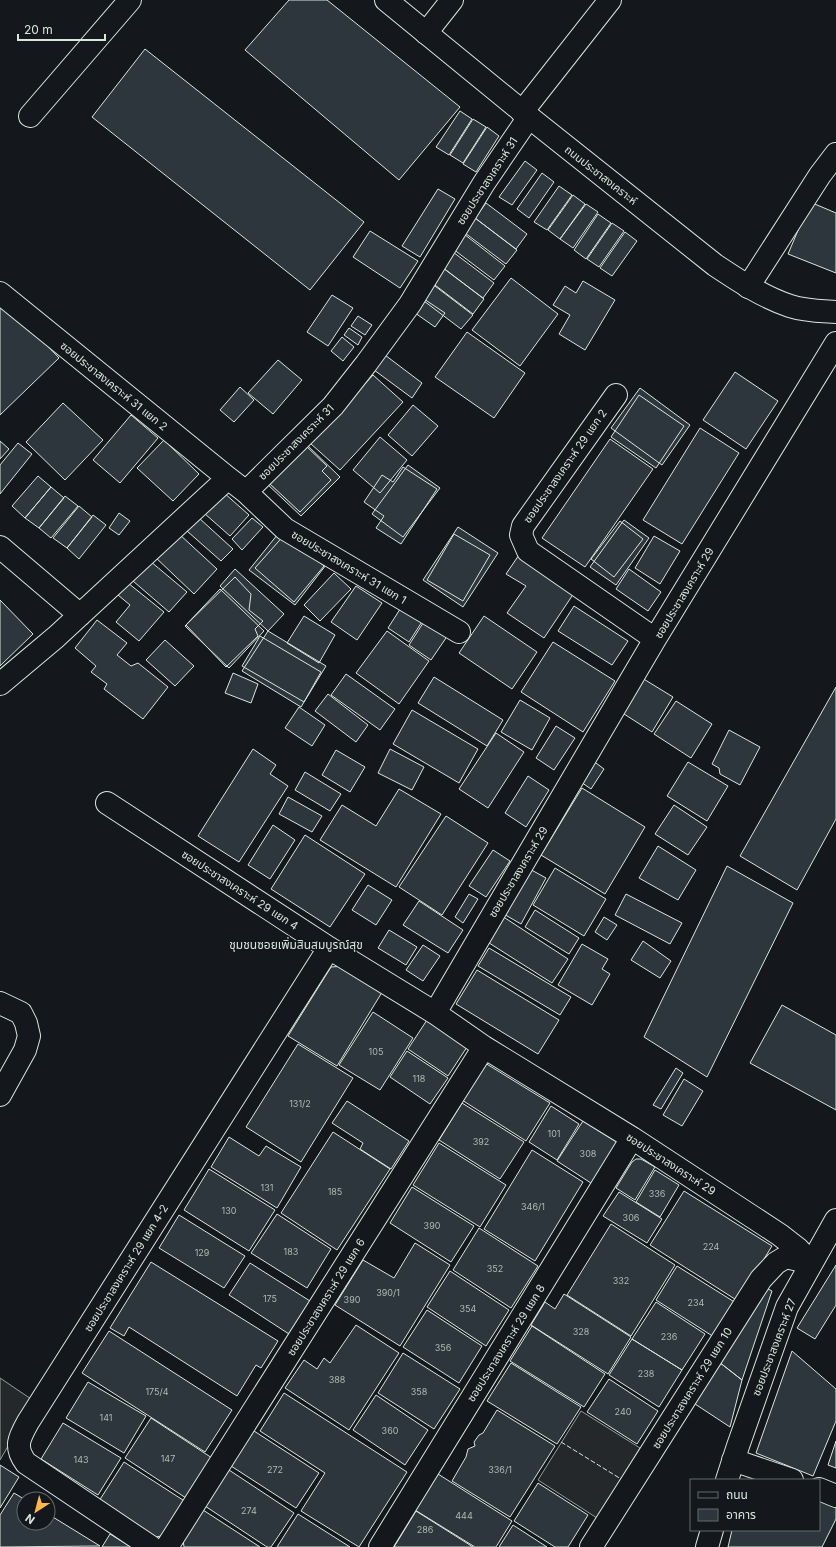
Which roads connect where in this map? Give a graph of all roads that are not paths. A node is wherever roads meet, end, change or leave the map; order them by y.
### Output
1 (130, 0) edge
2 (386, 0) edge
3 (452, 0) edge
4 (610, 0) edge
5 (426, 33) junction
6 (526, 115) junction
7 (30, 116) dead end
8 (836, 154) edge
9 (748, 287) junction
10 (0, 293) edge
11 (836, 312) edge
12 (836, 343) edge
13 (616, 395) dead end
14 (228, 478) junction
15 (246, 492) junction
16 (0, 547) edge
17 (80, 615) junction
18 (459, 632) dead end
19 (656, 639) junction
20 (0, 684) edge
21 (107, 803) dead end
22 (329, 948) junction
23 (0, 1002) edge
24 (435, 1013) junction
25 (484, 1047) junction
26 (0, 1095) edge
27 (632, 1138) junction
28 (836, 1220) edge
29 (811, 1263) junction
30 (730, 1470) edge
31 (786, 1479) edge
32 (820, 1489) edge
33 (836, 1496) edge
34 (712, 1531) edge
35 (151, 1547) edge
36 (167, 1547) edge
37 (380, 1547) edge
38 (591, 1547) edge
39 (707, 1547) edge

1 - 7 street
2 - 5 street, ถนนประชาสงเคราะห์
3 - 5 street
4 - 6 street, ซอยประชาสงเคราะห์ 31
5 - 6 street, ถนนประชาสงเคราะห์
6 - 9 street, ถนนประชาสงเคราะห์
6 - 15 street, ซอยประชาสงเคราะห์ 31
8 - 9 street
9 - 11 street, ถนนประชาสงเคราะห์
10 - 14 street, ซอยประชาสงเคราะห์ 31 แยก 2
12 - 19 street, ซอยประชาสงเคราะห์ 29
13 - 19 street, ซอยประชาสงเคราะห์ 29 แยก 2
14 - 15 street
14 - 17 street
15 - 18 street, ซอยประชาสงเคราะห์ 31 แยก 1
16 - 17 street
17 - 20 street
19 - 24 street, ซอยประชาสงเคราะห์ 29
21 - 22 street, ซอยประชาสงเคราะห์ 29 แยก 4
22 - 24 street, ซอยประชาสงเคราะห์ 29 แยก 4
22 - 35 street, ซอยประชาสงเคราะห์ 29 แยก 4-2
23 - 26 street
24 - 25 street, ซอยประชาสงเคราะห์ 29
25 - 27 street, ซอยประชาสงเคราะห์ 29
25 - 36 street, ซอยประชาสงเคราะห์ 29 แยก 6
27 - 29 street, ซอยประชาสงเคราะห์ 29
27 - 37 street, ซอยประชาสงเคราะห์ 29 แยก 8
28 - 29 street, ซอยประชาสงเคราะห์ 27
29 - 30 street, ซอยประชาสงเคราะห์ 27
29 - 38 street, ซอยประชาสงเคราะห์ 29 แยก 10
30 - 31 street
32 - 33 street
34 - 39 street

